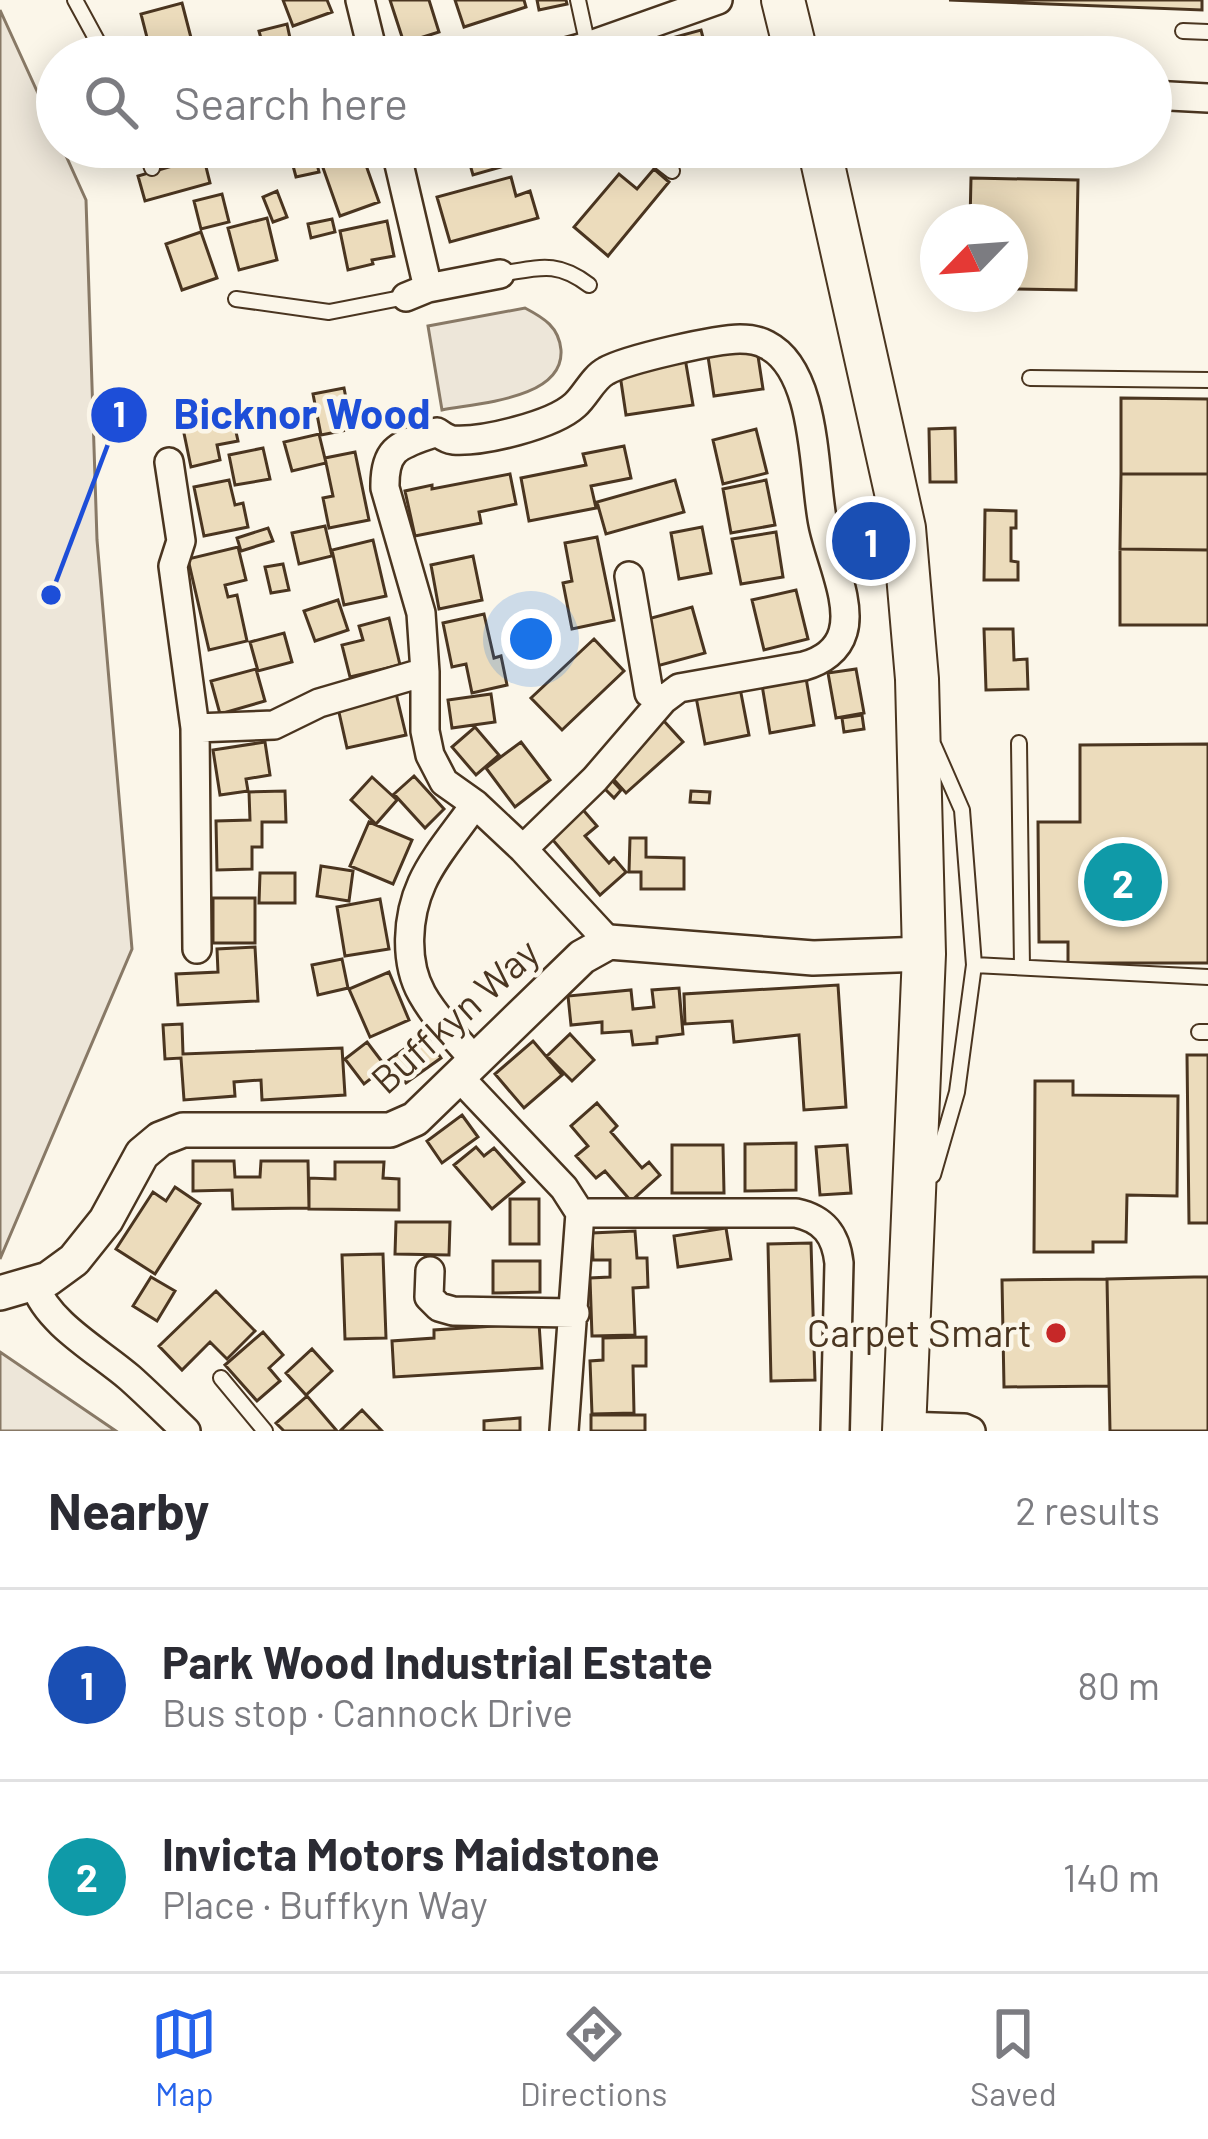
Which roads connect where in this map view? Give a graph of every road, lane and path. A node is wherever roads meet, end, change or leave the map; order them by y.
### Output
1 (75, 0) edge
2 (361, 0) edge
3 (578, 0) edge
4 (718, 0) edge
5 (783, 0) edge
6 (1183, 31) dead end
7 (1208, 32) edge
8 (95, 36) edge
9 (369, 36) edge
10 (586, 36) edge
11 (629, 36) edge
12 (792, 36) edge
13 (1172, 96) edge
14 (1208, 98) edge
15 (398, 168) edge
16 (667, 168) edge
17 (824, 168) edge
18 (671, 171) dead end
19 (500, 274) joint
20 (589, 285) dead end
21 (417, 292) junction
22 (236, 299) dead end
23 (1030, 378) dead end
24 (1208, 380) edge
25 (169, 462) dead end
26 (629, 576) dead end
27 (425, 671) junction
28 (663, 700) junction
29 (918, 708) junction
30 (196, 728) junction
31 (1019, 743) dead end
32 (475, 804) junction
33 (523, 849) junction
34 (608, 941) junction
35 (196, 949) dead end
36 (924, 954) junction
37 (974, 964) junction
38 (1022, 967) junction
39 (1208, 977) edge
40 (467, 1069) junction
41 (580, 1213) junction
42 (910, 1248) junction
43 (430, 1271) dead end
44 (35, 1285) junction
45 (0, 1294) edge
46 (574, 1313) junction
47 (221, 1378) dead end
48 (904, 1428) edge
49 (186, 1431) edge
50 (265, 1431) edge
51 (564, 1431) edge
52 (835, 1431) edge
53 (971, 1431) edge

1 - 8 lane
2 - 9 street
3 - 10 lane
4 - 11 street
5 - 12 main road
6 - 7 lane
13 - 14 street
15 - 21 street
16 - 18 lane
17 - 29 main road
19 - 20 lane
19 - 21 street
21 - 22 lane
23 - 24 lane
25 - 30 street
26 - 28 street
27 - 28 street
27 - 30 street
27 - 32 street
28 - 33 street
29 - 36 main road
29 - 37 lane
30 - 35 street
31 - 38 lane
32 - 33 street
32 - 40 street
33 - 34 street
34 - 36 street
34 - 40 street, Buffkyn Way
36 - 42 main road
37 - 38 lane
37 - 42 lane
38 - 39 lane
40 - 41 street
40 - 44 street, Buffkyn Way
41 - 46 street
41 - 52 street
42 - 48 main road
43 - 46 street
44 - 45 street
44 - 49 street
46 - 51 street
47 - 50 lane
48 - 53 street

